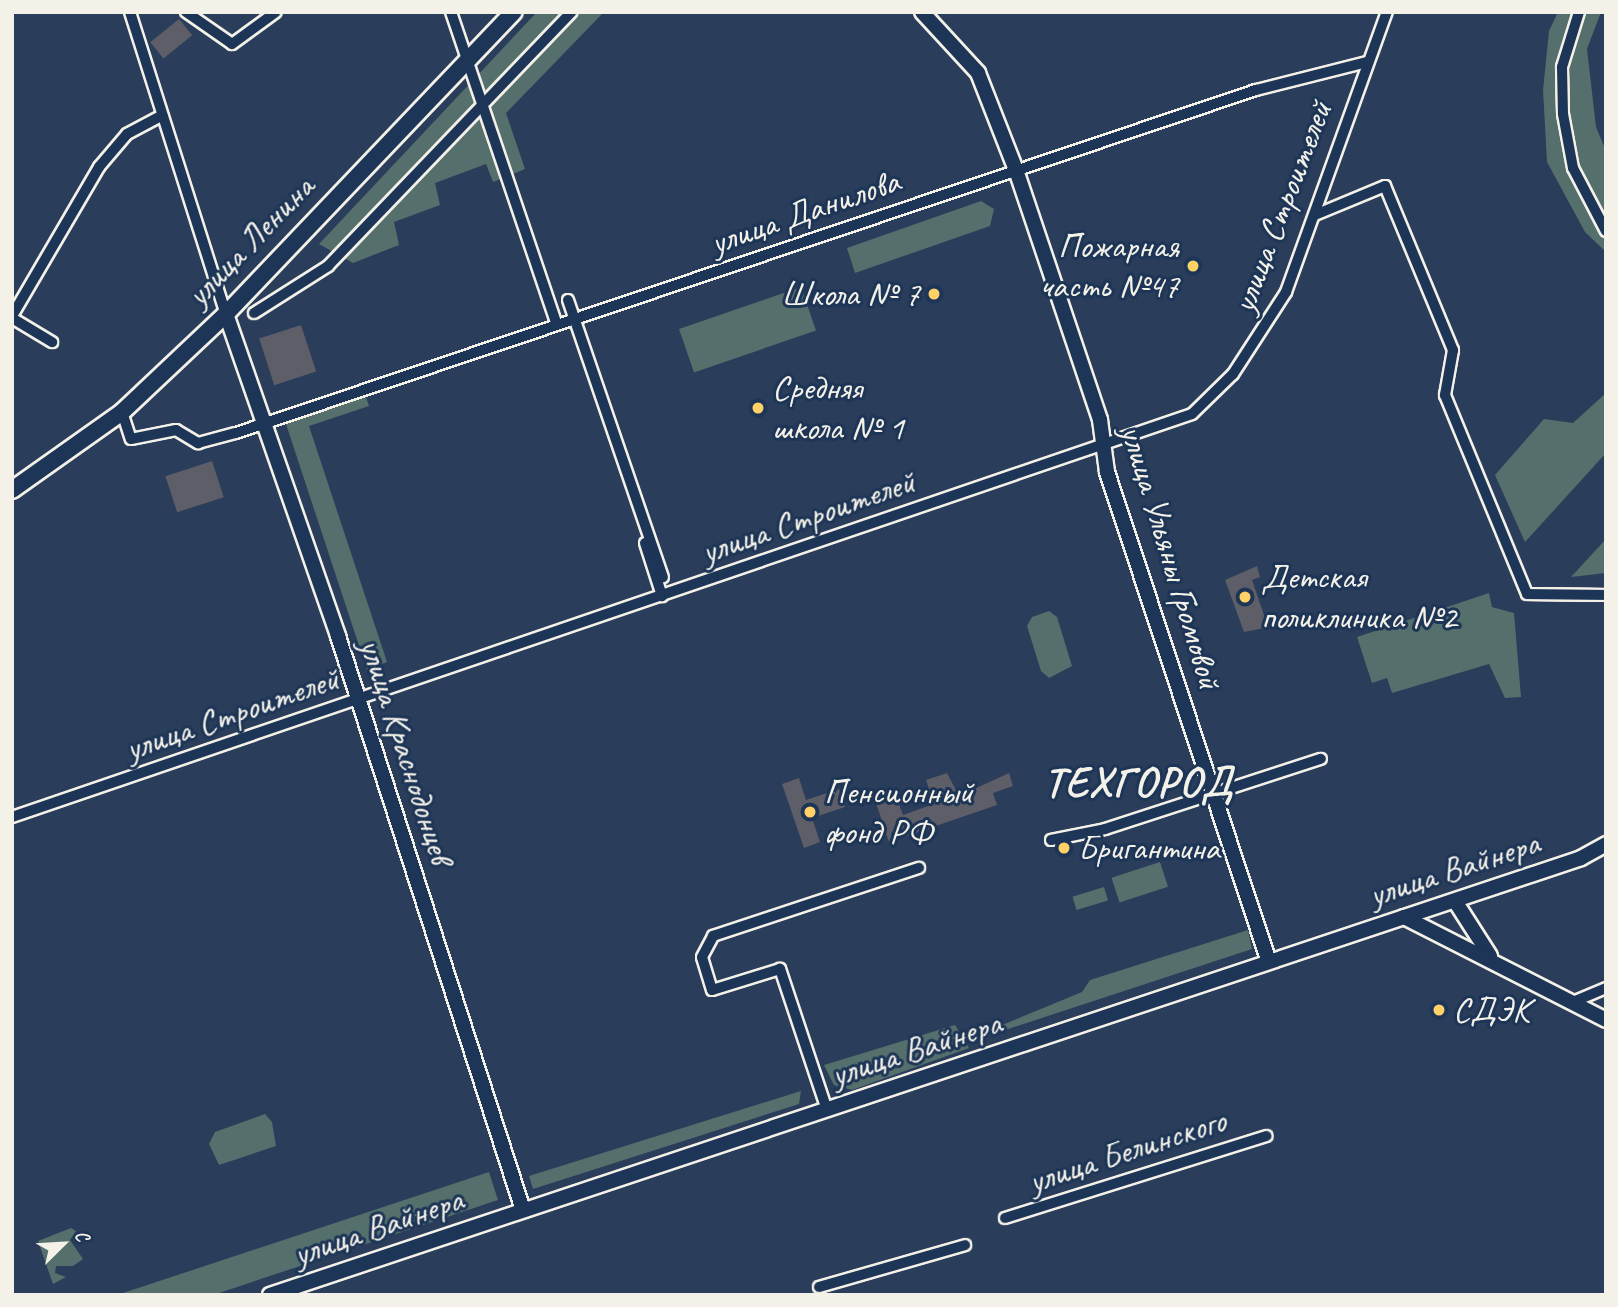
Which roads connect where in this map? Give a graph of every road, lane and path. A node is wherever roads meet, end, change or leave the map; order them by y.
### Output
1 (130, 12) edge
2 (186, 12) edge
3 (276, 12) edge
4 (451, 12) edge
5 (514, 12) edge
6 (572, 12) edge
7 (922, 12) edge
8 (1387, 12) edge
9 (1579, 12) edge
10 (468, 61) junction
11 (1367, 62) junction
12 (484, 104) junction
13 (162, 115) junction
14 (1016, 170) junction
15 (1315, 215) junction
16 (1606, 231) edge
17 (568, 300) dead end
18 (254, 313) dead end
19 (226, 314) junction
20 (12, 317) edge
21 (573, 319) junction
22 (557, 325) junction
23 (52, 342) dead end
24 (122, 412) junction
25 (264, 424) junction
26 (1104, 448) junction
27 (12, 490) edge
28 (663, 577) dead end
29 (1606, 594) edge
30 (662, 596) junction
31 (358, 701) junction
32 (1321, 760) dead end
33 (1213, 793) junction
34 (12, 817) edge
35 (1051, 840) dead end
36 (1606, 844) edge
37 (1606, 851) edge
38 (1581, 858) junction
39 (919, 868) dead end
40 (1455, 901) junction
41 (1404, 917) junction
42 (1269, 962) junction
43 (1496, 963) junction
44 (1606, 988) edge
45 (1573, 1002) junction
46 (1606, 1020) edge
47 (827, 1110) junction
48 (1266, 1136) dead end
49 (523, 1210) junction
50 (1005, 1219) dead end
51 (965, 1245) dead end
52 (819, 1287) dead end
53 (270, 1295) edge

1 - 13 street
2 - 3 street
4 - 10 street
5 - 10 main road, улица Ленина
6 - 12 street
7 - 14 street, улица Ульяны Громовой
8 - 11 street, улица Строителей
9 - 16 street
10 - 12 street
10 - 19 main road, улица Ленина
11 - 14 street, улица Данилова
11 - 15 street, улица Строителей
12 - 18 street
12 - 22 street
13 - 19 street
13 - 20 street
14 - 21 street, улица Данилова
14 - 26 street, улица Ульяны Громовой
15 - 26 street, улица Строителей
15 - 29 street
17 - 21 street
19 - 24 main road, улица Ленина
19 - 25 street, улица Краснодонцев
20 - 23 street
21 - 22 street, улица Данилова
21 - 28 street
21 - 30 street
22 - 25 street, улица Данилова
24 - 25 street, улица Данилова
24 - 27 main road, улица Ленина
25 - 31 street, улица Краснодонцев
26 - 30 street, улица Строителей
26 - 33 street, улица Ульяны Громовой
30 - 31 street, улица Строителей
31 - 34 street, улица Строителей
31 - 49 street, улица Краснодонцев
32 - 33 street
33 - 35 street
33 - 42 street, улица Ульяны Громовой
36 - 38 street, улица Вайнера
37 - 38 street, улица Вайнера
38 - 40 street, улица Вайнера
39 - 47 street
40 - 41 street, улица Вайнера
40 - 43 street
41 - 42 street, улица Вайнера
41 - 43 street
42 - 47 street, улица Вайнера
43 - 45 street
44 - 45 street
45 - 46 street
47 - 49 street, улица Вайнера
48 - 50 street, улица Белинского
49 - 53 street, улица Вайнера
51 - 52 street

